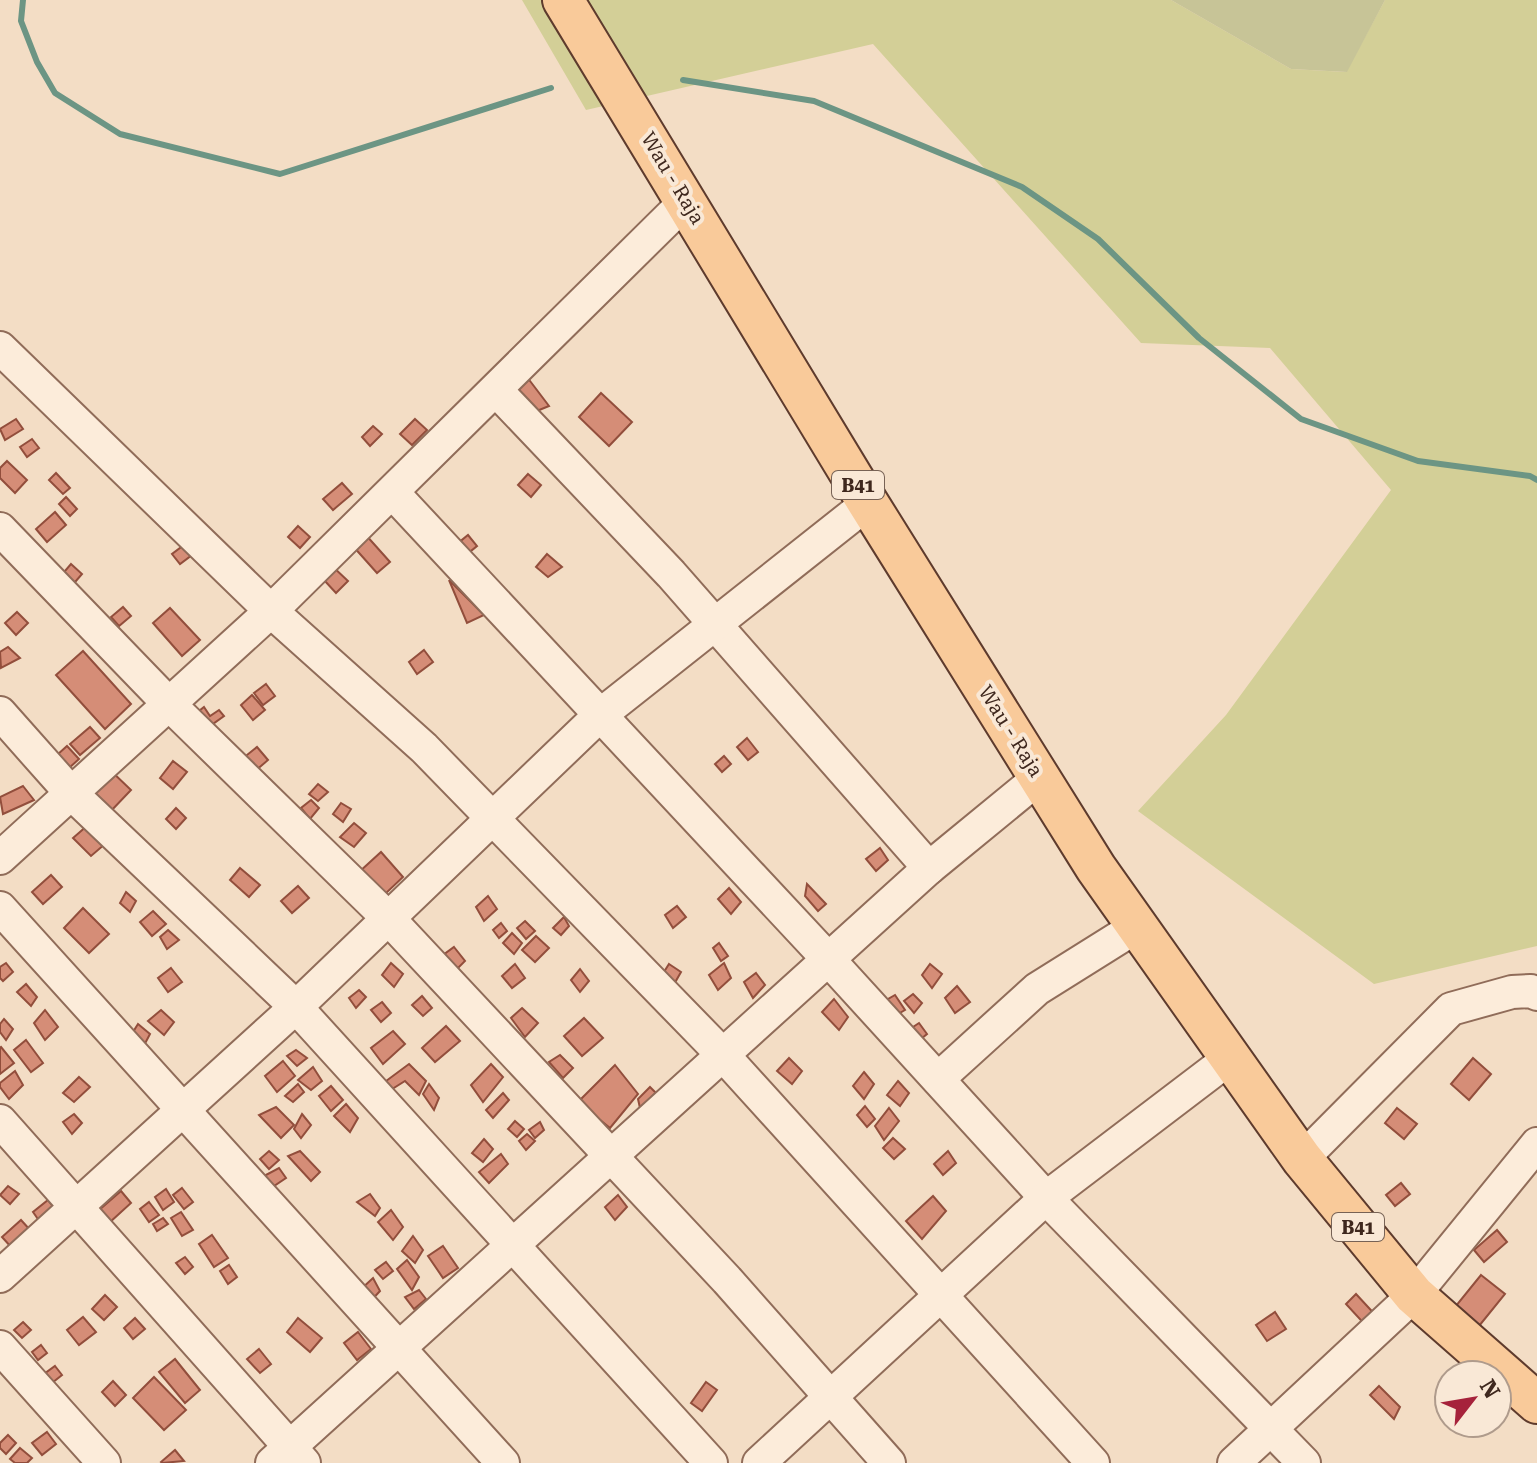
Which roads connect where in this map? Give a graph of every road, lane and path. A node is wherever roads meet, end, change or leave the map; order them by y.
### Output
1 (563, 0) edge
2 (687, 200) junction
3 (1, 351) edge
4 (496, 390) junction
5 (393, 493) junction
6 (868, 503) junction
7 (0, 529) edge
8 (271, 611) junction
9 (713, 624) junction
10 (169, 704) junction
11 (0, 713) edge
12 (599, 716) junction
13 (1040, 777) junction
14 (71, 793) junction
15 (493, 820) junction
16 (0, 858) edge
17 (929, 868) junction
18 (0, 908) edge
19 (389, 919) junction
20 (1136, 927) junction
21 (829, 960) junction
22 (1537, 994) edge
23 (296, 1007) junction
24 (723, 1055) junction
25 (1230, 1058) junction
26 (938, 1079) junction
27 (184, 1111) junction
28 (0, 1121) edge
29 (1536, 1149) edge
30 (611, 1156) junction
31 (1302, 1159) junction
32 (1046, 1198) junction
33 (76, 1207) junction
34 (513, 1246) junction
35 (0, 1276) edge
36 (1414, 1295) junction
37 (941, 1296) junction
38 (0, 1347) edge
39 (399, 1349) junction
40 (830, 1398) junction
41 (1537, 1403) edge
42 (1270, 1431) junction
43 (289, 1458) edge
44 (104, 1463) edge
45 (503, 1463) edge
46 (711, 1463) edge
47 (759, 1463) edge
48 (889, 1463) edge
49 (1093, 1463) edge
50 (1234, 1463) edge
51 (1304, 1463) edge

1 - 2 main road, Wau - Raja / B41
2 - 4 street
2 - 6 main road, Wau - Raja / B41
3 - 8 street
4 - 5 street
4 - 9 street
5 - 8 street
5 - 12 street
6 - 9 street
6 - 13 main road, Wau - Raja / B41
7 - 10 street
8 - 10 street
8 - 15 street
9 - 12 street
9 - 17 street
10 - 14 street
10 - 19 street
11 - 14 street
12 - 15 street
12 - 21 street
13 - 17 street
13 - 20 main road, Wau - Raja / B41
14 - 16 street
14 - 23 street
15 - 19 street
15 - 24 street
17 - 21 street
18 - 27 street
19 - 23 street
19 - 30 street
20 - 25 main road, Wau - Raja / B41
20 - 26 street
21 - 24 street
21 - 26 street
22 - 31 street
23 - 27 street
23 - 34 street
24 - 30 street
24 - 37 street
25 - 31 main road, Wau - Raja / B41
25 - 32 street
26 - 32 street
27 - 33 street
27 - 39 street
28 - 33 street
29 - 36 street
30 - 34 street
30 - 40 street
31 - 36 main road, Wau - Raja / B41
32 - 37 street
32 - 42 street
33 - 35 street
33 - 43 street
34 - 39 street
34 - 46 street
36 - 41 main road, Wau - Raja / B41
36 - 42 street
37 - 40 street
37 - 49 street
38 - 44 street
39 - 43 street
39 - 45 street
40 - 47 street
40 - 48 street
42 - 50 street
42 - 51 street

